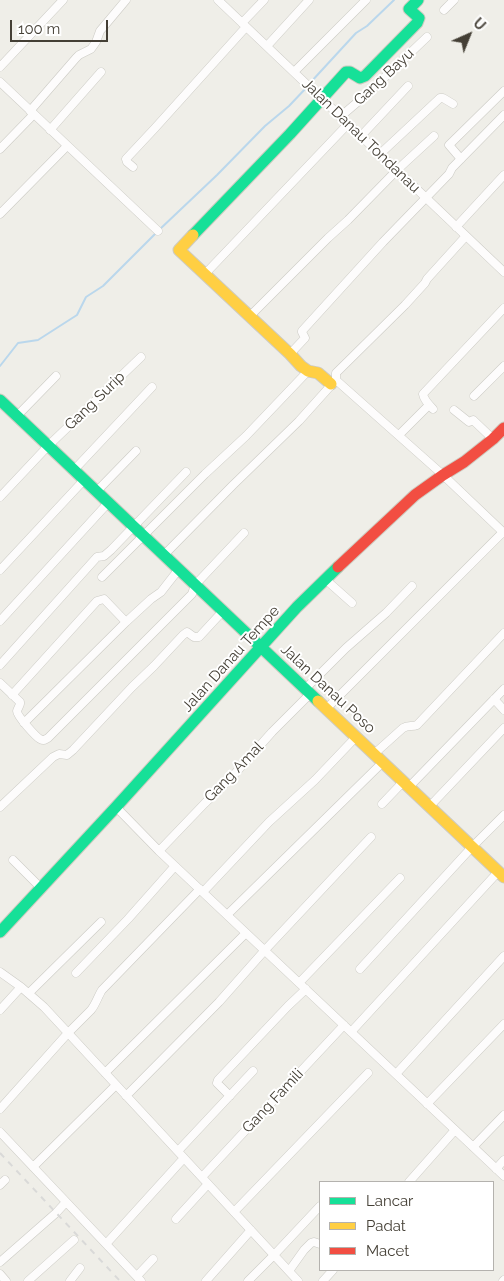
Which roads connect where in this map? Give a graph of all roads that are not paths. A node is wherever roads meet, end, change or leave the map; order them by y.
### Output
1 (63, 0) edge
2 (126, 0) edge
3 (218, 0) edge
4 (264, 0) edge
5 (309, 0) edge
6 (366, 0) edge
7 (418, 0) edge
8 (454, 0) edge
9 (444, 10) dead end
10 (244, 25) junction
11 (427, 37) dead end
12 (266, 46) junction
13 (0, 67) edge
14 (101, 72) dead end
15 (294, 72) junction
16 (0, 82) edge
17 (408, 86) dead end
18 (6, 88) junction
19 (504, 91) edge
20 (0, 95) edge
21 (322, 99) junction
22 (453, 104) dead end
23 (32, 113) junction
24 (504, 115) edge
25 (340, 116) junction
26 (348, 124) junction
27 (50, 130) junction
28 (361, 136) junction
29 (434, 136) dead end
30 (67, 146) junction
31 (0, 149) edge
32 (380, 154) junction
33 (460, 159) junction
34 (133, 167) dead end
35 (397, 170) junction
36 (504, 175) edge
37 (426, 198) junction
38 (0, 214) edge
39 (456, 227) junction
40 (158, 231) dead end
41 (466, 236) junction
42 (504, 272) edge
43 (204, 274) junction
44 (504, 308) edge
45 (250, 316) junction
46 (290, 354) junction
47 (141, 357) dead end
48 (504, 366) edge
49 (308, 371) junction
50 (56, 376) dead end
51 (334, 382) junction
52 (152, 387) dead end
53 (474, 396) dead end
54 (0, 400) edge
55 (454, 410) dead end
56 (17, 416) junction
57 (504, 428) edge
58 (399, 435) junction
59 (493, 438) junction
60 (48, 446) junction
61 (136, 451) dead end
62 (74, 470) junction
63 (186, 472) dead end
64 (443, 475) junction
65 (84, 480) junction
66 (97, 491) junction
67 (0, 496) edge
68 (108, 503) junction
69 (133, 526) junction
70 (504, 532) edge
71 (244, 534) dead end
72 (143, 535) junction
73 (164, 555) junction
74 (179, 569) junction
75 (0, 570) edge
76 (102, 577) dead end
77 (325, 579) junction
78 (195, 585) junction
79 (412, 586) dead end
80 (352, 603) dead end
81 (223, 611) junction
82 (0, 621) edge
83 (126, 622) junction
84 (504, 633) edge
85 (262, 648) junction
86 (0, 665) edge
87 (0, 683) edge
88 (504, 689) edge
89 (308, 691) junction
90 (12, 695) junction
91 (494, 699) junction
92 (326, 709) junction
93 (504, 710) edge
94 (24, 723) junction
95 (504, 728) edge
96 (356, 737) junction
97 (374, 754) junction
98 (383, 762) junction
99 (406, 784) junction
100 (382, 804) dead end
101 (430, 806) junction
102 (0, 807) edge
103 (116, 807) junction
104 (504, 815) edge
105 (372, 837) dead end
106 (472, 847) junction
107 (159, 851) junction
108 (13, 860) dead end
109 (175, 866) junction
110 (502, 873) edge
111 (400, 878) dead end
112 (41, 888) junction
113 (201, 890) junction
114 (227, 915) junction
115 (101, 922) dead end
116 (0, 932) edge
117 (246, 932) junction
118 (265, 950) junction
119 (504, 956) edge
120 (360, 969) dead end
121 (0, 972) edge
122 (76, 973) dead end
123 (300, 983) junction
124 (21, 987) junction
125 (306, 989) junction
126 (29, 993) junction
127 (0, 1010) edge
128 (504, 1024) edge
129 (344, 1025) junction
130 (68, 1032) junction
131 (351, 1032) junction
132 (254, 1071) dead end
133 (105, 1073) junction
134 (368, 1073) dead end
135 (396, 1074) junction
136 (116, 1085) junction
137 (126, 1096) junction
138 (230, 1096) junction
139 (428, 1104) junction
140 (0, 1109) edge
141 (504, 1116) edge
142 (455, 1130) junction
143 (0, 1132) edge
144 (473, 1147) junction
145 (181, 1154) junction
146 (504, 1160) edge
147 (33, 1167) junction
148 (496, 1168) junction
149 (504, 1176) edge
150 (202, 1177) junction
151 (410, 1181) edge
152 (208, 1184) junction
153 (66, 1202) junction
154 (319, 1207) edge
155 (234, 1212) junction
156 (176, 1219) dead end
157 (250, 1230) junction
158 (74, 1240) dead end
159 (106, 1244) junction
160 (319, 1244) edge
161 (274, 1255) junction
162 (153, 1259) dead end
163 (0, 1262) edge
164 (80, 1268) dead end
165 (289, 1271) junction
166 (332, 1271) edge
167 (0, 1274) edge
168 (139, 1279) edge
169 (6, 1281) edge
170 (28, 1281) edge
171 (70, 1281) edge
172 (206, 1281) edge
173 (248, 1281) edge
174 (298, 1281) edge
175 (323, 1281) edge

1 - 13 street
2 - 23 street
3 - 10 street, Jalan Danau Tondanau
4 - 10 street
5 - 12 street
6 - 15 street
7 - 21 street
8 - 9 street
10 - 12 street, Jalan Danau Tondanau
10 - 34 street
11 - 25 street, Gang Bayu
12 - 15 street, Jalan Danau Tondanau
14 - 27 street
15 - 21 street, Jalan Danau Tondanau
16 - 18 street
17 - 28 street
18 - 20 street
18 - 23 street
19 - 33 street
21 - 25 street, Jalan Danau Tondanau
21 - 43 street
22 - 32 street
23 - 27 street
23 - 31 street
24 - 33 street
25 - 26 street, Jalan Danau Tondanau
26 - 28 street, Jalan Danau Tondanau
26 - 43 street
27 - 30 street
28 - 32 street, Jalan Danau Tondanau
29 - 35 street
30 - 38 street
30 - 40 street
32 - 35 street, Jalan Danau Tondanau
33 - 37 street
35 - 37 street, Jalan Danau Tondanau
35 - 45 street
36 - 39 street
37 - 39 street, Jalan Danau Tondanau
37 - 46 street
39 - 41 street, Jalan Danau Tondanau
41 - 42 street, Jalan Danau Tondanau
41 - 51 street
43 - 45 street
44 - 58 street
45 - 46 street
46 - 49 street
47 - 60 street, Gang Surip
48 - 53 street
49 - 51 street
49 - 72 street
50 - 56 street
51 - 58 street
51 - 73 street
52 - 62 street
54 - 56 street, Jalan Danau Poso
55 - 59 street
56 - 60 street, Jalan Danau Poso
57 - 59 street, Jalan Danau Tempe
58 - 64 street
59 - 64 street, Jalan Danau Tempe
60 - 62 street, Jalan Danau Poso
60 - 67 street, Gang Surip
61 - 66 street
62 - 65 street, Jalan Danau Poso
63 - 69 street
64 - 70 street
64 - 77 street, Jalan Danau Tempe
65 - 66 street, Jalan Danau Poso
65 - 75 street
66 - 68 street, Jalan Danau Poso
68 - 69 street, Jalan Danau Poso
68 - 82 street
69 - 72 street, Jalan Danau Poso
69 - 86 street
70 - 92 street
71 - 78 street
72 - 73 street, Jalan Danau Poso
72 - 76 street
73 - 74 street, Jalan Danau Poso
74 - 78 street, Jalan Danau Poso
74 - 83 street
77 - 80 street
77 - 85 street, Jalan Danau Tempe
78 - 81 street, Jalan Danau Poso
78 - 94 street
79 - 89 street, Gang Amal
81 - 85 street, Jalan Danau Poso
81 - 102 street
83 - 90 street
83 - 94 street
84 - 97 street
85 - 89 street, Jalan Danau Poso
85 - 103 street, Jalan Danau Tempe
87 - 90 street
88 - 91 street
89 - 92 street, Jalan Danau Poso
89 - 107 street, Gang Amal
90 - 94 street
91 - 93 street
91 - 99 street
92 - 96 street, Jalan Danau Poso
95 - 101 street
96 - 97 street, Jalan Danau Poso
96 - 113 street
97 - 98 street, Jalan Danau Poso
98 - 99 street, Jalan Danau Poso
98 - 114 street
99 - 100 street
99 - 101 street, Jalan Danau Poso
101 - 106 street, Jalan Danau Poso
103 - 107 street
103 - 112 street, Jalan Danau Tempe
104 - 106 street
105 - 118 street
106 - 110 street, Jalan Danau Poso
106 - 120 street
107 - 109 street
108 - 112 street
109 - 113 street
109 - 122 street
110 - 131 street
111 - 123 street
112 - 116 street, Jalan Danau Tempe
113 - 114 street
113 - 130 street
114 - 117 street
115 - 126 street
117 - 118 street
117 - 133 street
118 - 123 street
118 - 137 street
119 - 135 street
121 - 124 street
123 - 125 street
124 - 126 street
124 - 127 street
125 - 129 street
125 - 138 street
126 - 130 street
128 - 139 street
129 - 131 street
129 - 150 street, Gang Famili
130 - 133 street
130 - 140 street
131 - 135 street
132 - 138 street
133 - 136 street
134 - 155 street
135 - 139 street
136 - 137 street
136 - 147 street
137 - 145 street
138 - 145 street
139 - 142 street
141 - 144 street
142 - 144 street
142 - 151 street
143 - 147 street
144 - 148 street
145 - 150 street
145 - 159 street
146 - 148 street
147 - 153 street
148 - 149 street
150 - 152 street
152 - 155 street
152 - 156 street
153 - 159 street
153 - 163 street
154 - 161 street
155 - 157 street
157 - 161 street
157 - 172 street
158 - 170 street
159 - 168 street
160 - 165 street
161 - 165 street
161 - 173 street
162 - 168 street
164 - 171 street
165 - 174 street
166 - 175 street
167 - 169 street

